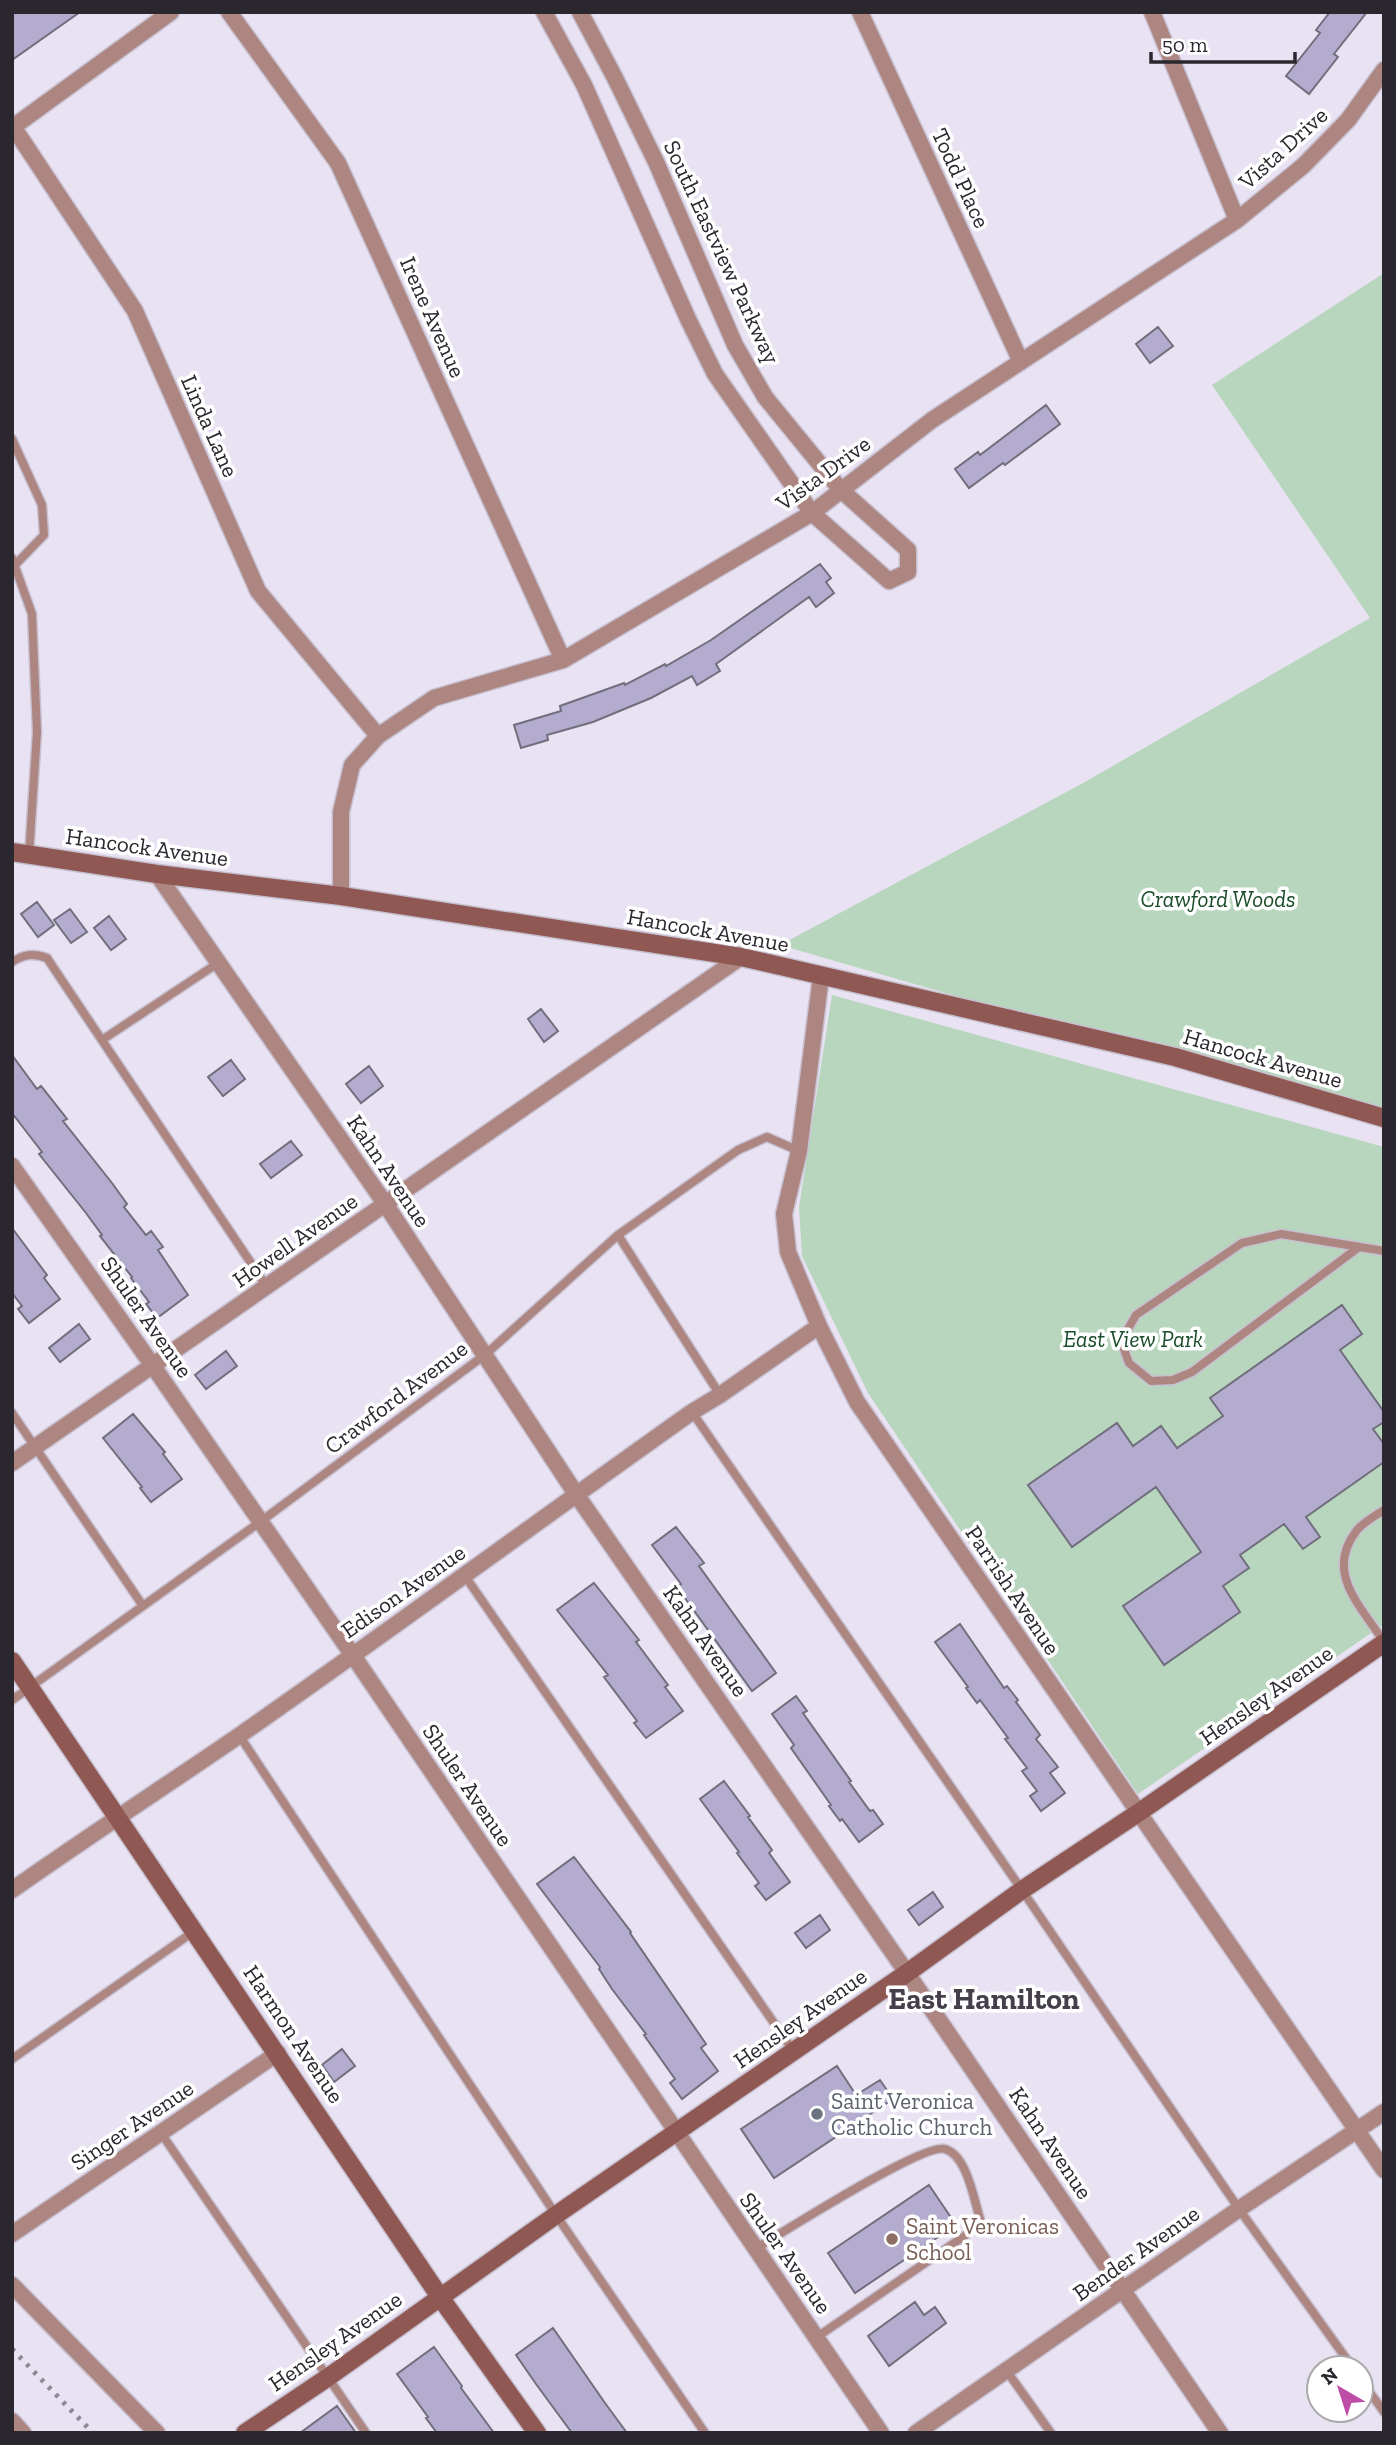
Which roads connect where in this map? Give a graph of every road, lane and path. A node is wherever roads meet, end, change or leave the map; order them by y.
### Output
1 (171, 12) edge
2 (229, 12) edge
3 (544, 12) edge
4 (580, 12) edge
5 (860, 12) edge
6 (1152, 12) edge
7 (1384, 70) edge
8 (13, 126) edge
9 (1237, 220) junction
10 (1021, 362) junction
11 (12, 439) edge
12 (842, 490) junction
13 (812, 513) junction
14 (14, 562) edge
15 (563, 660) junction
16 (378, 736) junction
17 (21, 854) edge
18 (157, 874) junction
19 (341, 896) junction
20 (741, 957) junction
21 (12, 962) edge
22 (218, 962) junction
23 (821, 976) junction
24 (102, 1040) junction
25 (1384, 1118) edge
26 (799, 1151) junction
27 (12, 1166) edge
28 (386, 1205) junction
29 (618, 1236) junction
30 (1359, 1247) junction
31 (1384, 1251) edge
32 (267, 1287) junction
33 (819, 1326) junction
34 (486, 1354) junction
35 (153, 1366) junction
36 (720, 1395) junction
37 (692, 1412) junction
38 (12, 1413) edge
39 (36, 1447) junction
40 (12, 1463) edge
41 (576, 1494) junction
42 (1384, 1510) edge
43 (260, 1522) junction
44 (465, 1576) junction
45 (143, 1606) junction
46 (1384, 1643) edge
47 (352, 1654) junction
48 (12, 1661) edge
49 (30, 1687) junction
50 (12, 1700) edge
51 (239, 1735) junction
52 (1138, 1814) junction
53 (117, 1816) junction
54 (12, 1890) edge
55 (1022, 1890) junction
56 (195, 1931) junction
57 (908, 1973) junction
58 (794, 2052) junction
59 (278, 2053) junction
60 (12, 2059) edge
61 (1384, 2112) edge
62 (1357, 2129) junction
63 (161, 2133) junction
64 (676, 2134) junction
65 (1384, 2170) edge
66 (1239, 2208) junction
67 (556, 2214) junction
68 (12, 2234) edge
69 (755, 2249) junction
70 (12, 2285) edge
71 (1123, 2290) junction
72 (440, 2297) junction
73 (817, 2337) junction
74 (1343, 2354) edge
75 (1006, 2370) junction
76 (327, 2378) junction
77 (12, 2421) edge
78 (23, 2433) edge
79 (157, 2433) edge
80 (245, 2433) edge
81 (366, 2433) edge
82 (537, 2433) edge
83 (705, 2433) edge
84 (881, 2433) edge
85 (916, 2433) edge
86 (1051, 2433) edge
87 (1220, 2433) edge

1 - 8 street
2 - 15 street, Irene Avenue
3 - 13 street, South Eastview Parkway
4 - 12 street, South Eastview Parkway
5 - 10 street, Todd Place
6 - 9 street
7 - 9 street, Vista Drive
8 - 16 street, Linda Lane
9 - 10 street, Vista Drive
10 - 12 street, Vista Drive
11 - 14 lane
12 - 13 street, Vista Drive
12 - 13 street, South Eastview Parkway
13 - 15 street, Vista Drive
14 - 17 lane
15 - 16 street, Vista Drive
16 - 19 street, Vista Drive
17 - 18 street, Hancock Avenue
18 - 19 street, Hancock Avenue
18 - 22 street, Kahn Avenue
19 - 20 street, Hancock Avenue
20 - 23 street, Hancock Avenue
20 - 28 street, Howell Avenue
21 - 24 lane
22 - 24 lane
22 - 28 street, Kahn Avenue
23 - 25 street, Hancock Avenue
23 - 26 street, Parrish Avenue
24 - 32 lane
26 - 29 lane, Crawford Avenue
26 - 33 street, Parrish Avenue
27 - 35 street, Shuler Avenue
28 - 32 street, Howell Avenue
28 - 34 street, Kahn Avenue
29 - 34 lane, Crawford Avenue
29 - 36 lane
30 - 30 lane
30 - 31 lane
32 - 35 street, Howell Avenue
33 - 36 street, Edison Avenue
33 - 52 street, Parrish Avenue
34 - 41 street, Kahn Avenue
34 - 43 lane, Crawford Avenue
35 - 39 street, Howell Avenue
35 - 43 street, Shuler Avenue
36 - 37 street, Edison Avenue
37 - 41 street, Edison Avenue
37 - 55 lane
38 - 39 lane
39 - 40 street, Howell Avenue
39 - 45 lane
41 - 44 street, Edison Avenue
41 - 57 street, Kahn Avenue
42 - 46 lane
43 - 45 lane, Crawford Avenue
43 - 47 street, Shuler Avenue
44 - 47 street, Edison Avenue
44 - 58 lane
45 - 49 lane, Crawford Avenue
46 - 52 street, Hensley Avenue
47 - 51 street, Edison Avenue
47 - 64 street, Shuler Avenue
48 - 49 street, Harmon Avenue
49 - 50 lane, Crawford Avenue
49 - 53 street, Harmon Avenue
51 - 53 street, Edison Avenue
51 - 67 lane
52 - 55 street, Hensley Avenue
52 - 62 street, Parrish Avenue
53 - 54 street, Edison Avenue
53 - 56 street, Harmon Avenue
55 - 57 street, Hensley Avenue
55 - 66 lane
56 - 59 street, Harmon Avenue
56 - 60 lane
57 - 58 street, Hensley Avenue
57 - 71 street, Kahn Avenue
58 - 64 street, Hensley Avenue
59 - 63 street, Singer Avenue
59 - 72 street, Harmon Avenue
61 - 62 street, Bender Avenue
62 - 65 street, Parrish Avenue
62 - 66 street, Bender Avenue
63 - 68 street, Singer Avenue
63 - 76 lane
64 - 67 street, Hensley Avenue
64 - 69 street, Shuler Avenue
66 - 71 street, Bender Avenue
66 - 74 lane
67 - 72 street, Hensley Avenue
67 - 83 lane
69 - 73 street, Shuler Avenue
69 - 73 lane
70 - 79 street
71 - 75 street, Bender Avenue
71 - 87 street, Kahn Avenue
72 - 76 street, Hensley Avenue
72 - 82 street, Harmon Avenue
73 - 84 street, Shuler Avenue
75 - 85 street, Bender Avenue
75 - 86 lane
76 - 80 street, Hensley Avenue
76 - 81 lane
77 - 78 street

